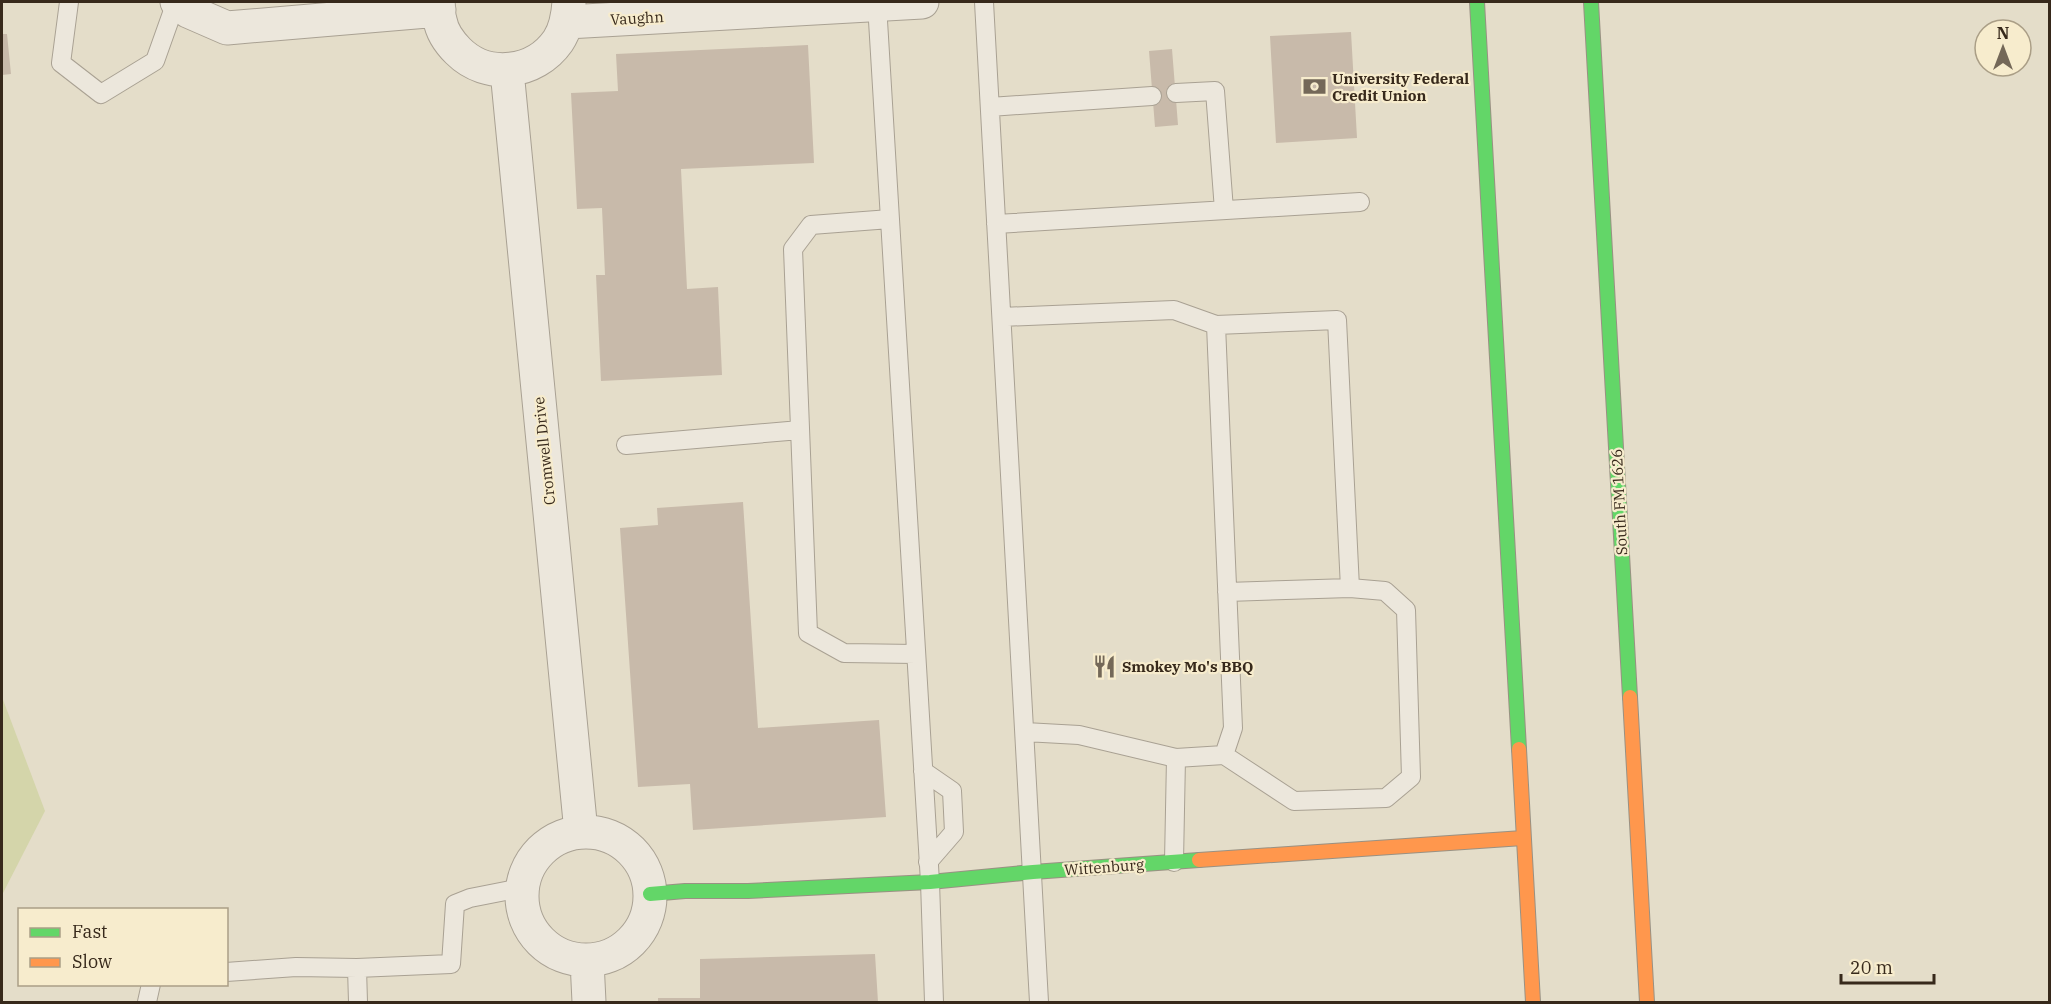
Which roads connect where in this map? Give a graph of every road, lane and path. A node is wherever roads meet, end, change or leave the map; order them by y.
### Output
1 (69, 2) edge
2 (176, 2) edge
3 (922, 2) edge
4 (984, 2) edge
5 (1477, 2) edge
6 (1591, 2) edge
7 (878, 4) junction
8 (439, 6) edge
9 (568, 12) edge
10 (507, 71) junction
11 (1176, 93) dead end
12 (1152, 96) dead end
13 (990, 107) junction
14 (1360, 202) dead end
15 (1224, 210) junction
16 (890, 219) junction
17 (996, 224) junction
18 (1002, 317) junction
19 (1215, 325) junction
20 (800, 430) junction
21 (626, 445) dead end
22 (1350, 588) junction
23 (1227, 592) junction
24 (916, 654) junction
25 (1025, 732) junction
26 (1224, 755) junction
27 (1176, 758) junction
28 (923, 771) junction
29 (581, 832) junction
30 (1522, 838) junction
31 (928, 862) junction
32 (1174, 862) junction
33 (1033, 872) junction
34 (930, 882) junction
35 (521, 888) junction
36 (650, 894) junction
37 (587, 961) junction
38 (357, 968) junction
39 (228, 972) edge
40 (151, 986) edge
41 (147, 1002) edge
42 (358, 1002) edge
43 (590, 1002) edge
44 (934, 1002) edge
45 (1040, 1002) edge
46 (1533, 1002) edge
47 (1647, 1002) edge

1 - 2 lane
2 - 8 street
3 - 7 street, Vaughn
4 - 13 lane
5 - 30 main road
6 - 47 main road, South FM 1626
7 - 9 street, Vaughn
7 - 16 lane
8 - 10 street
9 - 10 street
10 - 29 street, Cromwell Drive
11 - 15 lane
12 - 13 lane
13 - 17 lane
14 - 15 lane
15 - 17 lane
16 - 20 lane
16 - 24 lane
17 - 18 lane
18 - 19 lane
18 - 25 lane
19 - 22 lane
19 - 23 lane
20 - 21 lane
20 - 24 lane
22 - 23 lane
22 - 26 lane
23 - 26 lane
24 - 28 lane
25 - 27 lane
25 - 33 lane
26 - 27 lane
27 - 32 lane
28 - 31 lane
28 - 31 lane
29 - 35 street
29 - 36 street
30 - 32 main road, Wittenburg
30 - 46 main road
31 - 34 lane
32 - 33 main road, Wittenburg
33 - 34 main road, Wittenburg
33 - 45 lane
34 - 36 main road, Wittenburg
34 - 44 lane
35 - 37 street
35 - 38 lane
36 - 37 street
37 - 43 street
38 - 39 lane
38 - 42 lane
40 - 41 lane

